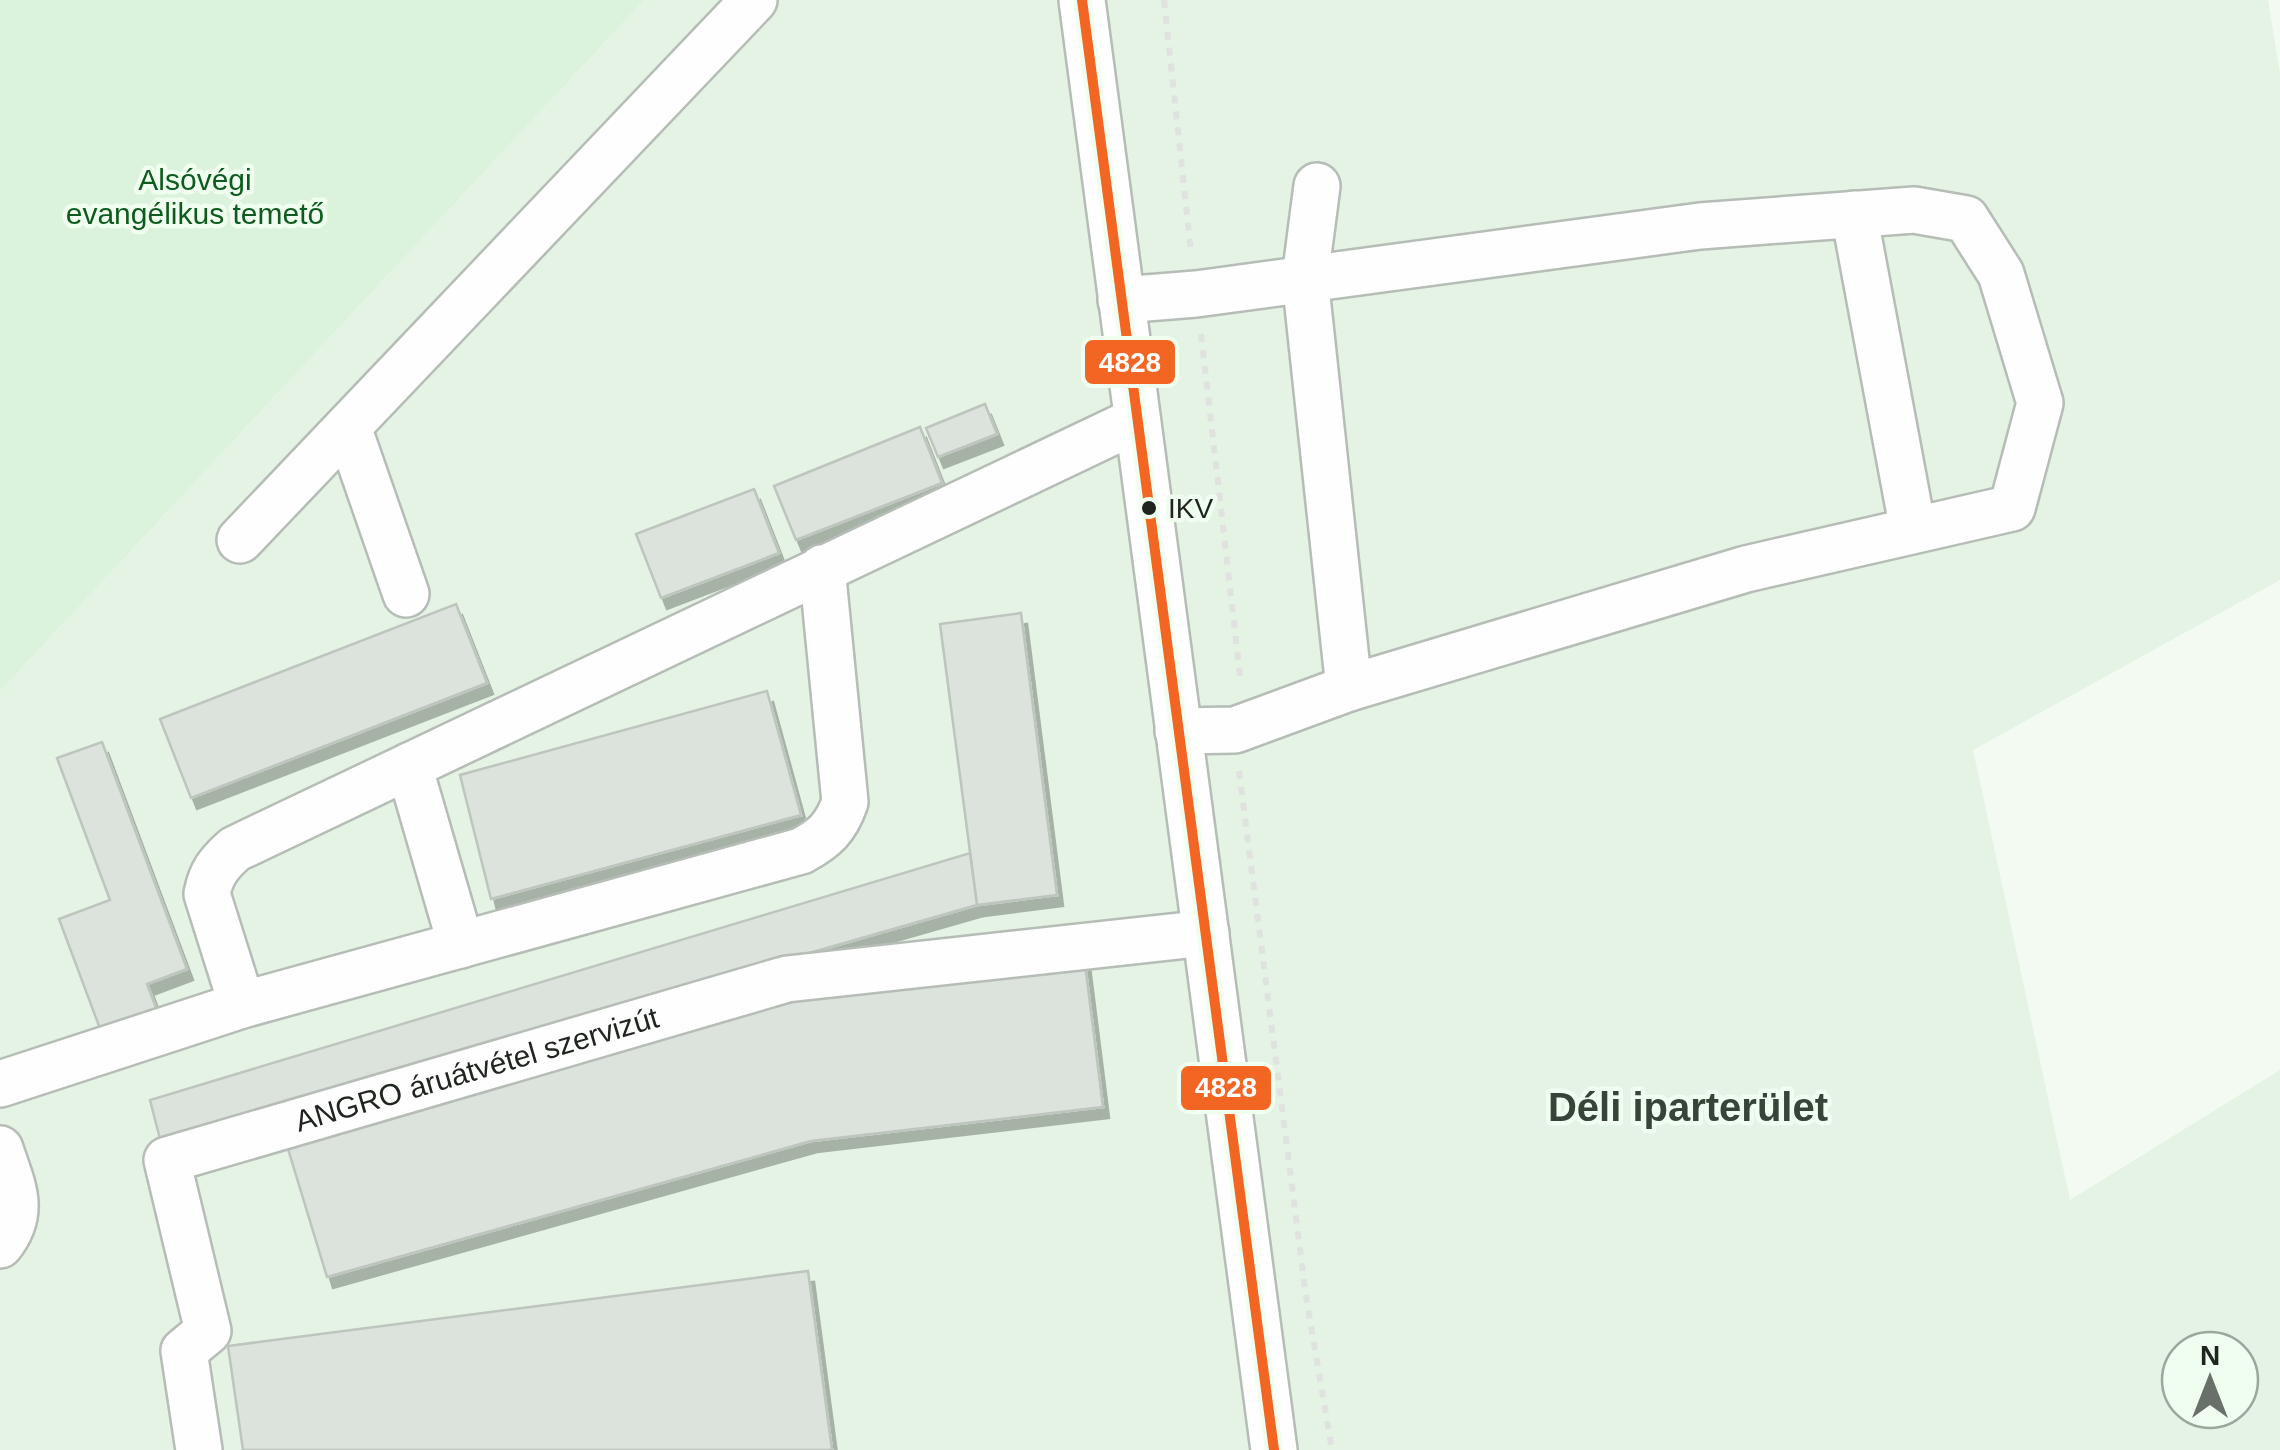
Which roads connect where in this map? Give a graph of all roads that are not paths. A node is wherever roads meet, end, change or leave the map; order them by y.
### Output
1 (754, 0) edge
2 (1082, 0) edge
3 (1317, 186) dead end
4 (1854, 214) junction
5 (1306, 278) junction
6 (1121, 300) junction
7 (1137, 420) junction
8 (348, 427) junction
9 (1913, 530) junction
10 (240, 540) dead end
11 (822, 568) junction
12 (406, 594) dead end
13 (1350, 688) junction
14 (1178, 731) junction
15 (408, 766) junction
16 (1206, 933) junction
17 (462, 944) junction
18 (242, 1005) junction
19 (0, 1084) edge
20 (0, 1149) edge
21 (0, 1245) edge
22 (199, 1450) edge
23 (1274, 1450) edge

1 - 8 street
2 - 6 street
3 - 5 street
4 - 5 street
4 - 9 street
4 - 9 street
5 - 6 street
5 - 13 street
6 - 7 street
7 - 11 street
7 - 14 street
8 - 10 street
8 - 12 street
9 - 13 street
11 - 15 street
11 - 17 street
13 - 14 street
14 - 16 street
15 - 17 street
15 - 18 street
16 - 22 street, ANGRO áruátvétel szervizút
16 - 23 street
17 - 18 street
18 - 19 street
20 - 21 street

